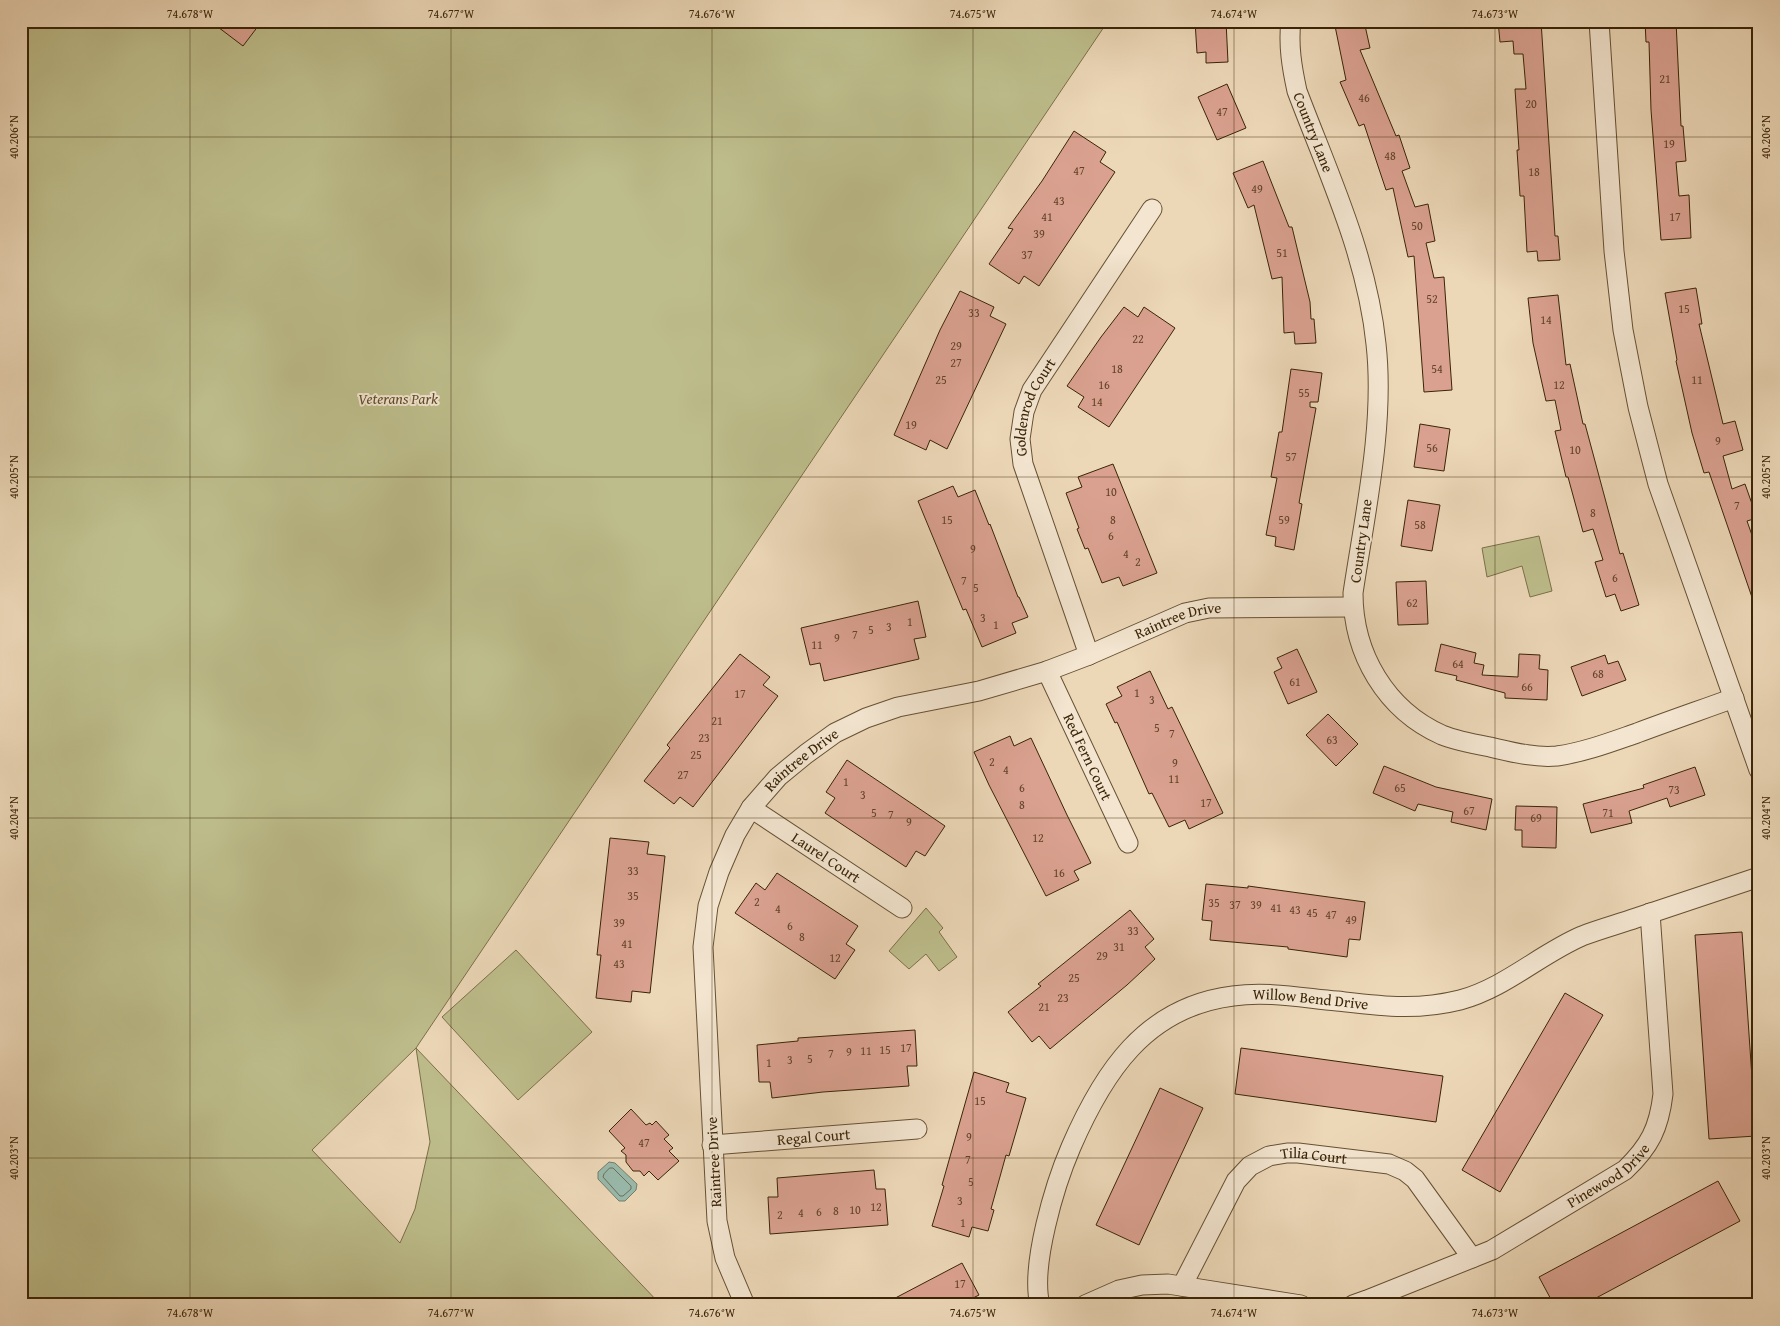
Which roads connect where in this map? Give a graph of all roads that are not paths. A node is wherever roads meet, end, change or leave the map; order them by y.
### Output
1 (1291, 21) edge
2 (1599, 21) edge
3 (1152, 209) dead end
4 (1353, 607) junction
5 (1089, 655) junction
6 (1047, 672) junction
7 (1734, 698) junction
8 (1759, 770) edge
9 (751, 808) junction
10 (1128, 843) dead end
11 (1759, 877) edge
12 (902, 908) dead end
13 (1650, 913) junction
14 (916, 1128) dead end
15 (712, 1144) junction
16 (1472, 1258) junction
17 (1182, 1286) junction
18 (745, 1305) edge
19 (1040, 1305) edge
20 (1085, 1305) edge
21 (1301, 1305) edge
22 (1353, 1305) edge

1 - 4 street, Country Lane
2 - 7 street
3 - 5 street, Goldenrod Court
4 - 5 street, Raintree Drive
4 - 7 street, Country Lane
5 - 6 street, Raintree Drive
6 - 9 street, Raintree Drive
6 - 10 street, Red Fern Court
7 - 8 street
9 - 12 street, Laurel Court
9 - 15 street, Raintree Drive
11 - 13 street, Willow Bend Drive
13 - 16 street, Pinewood Drive
13 - 19 street, Willow Bend Drive
14 - 15 street, Regal Court
15 - 18 street, Raintree Drive
16 - 17 street, Tilia Court
16 - 22 street, Pinewood Drive
17 - 20 street
17 - 21 street

